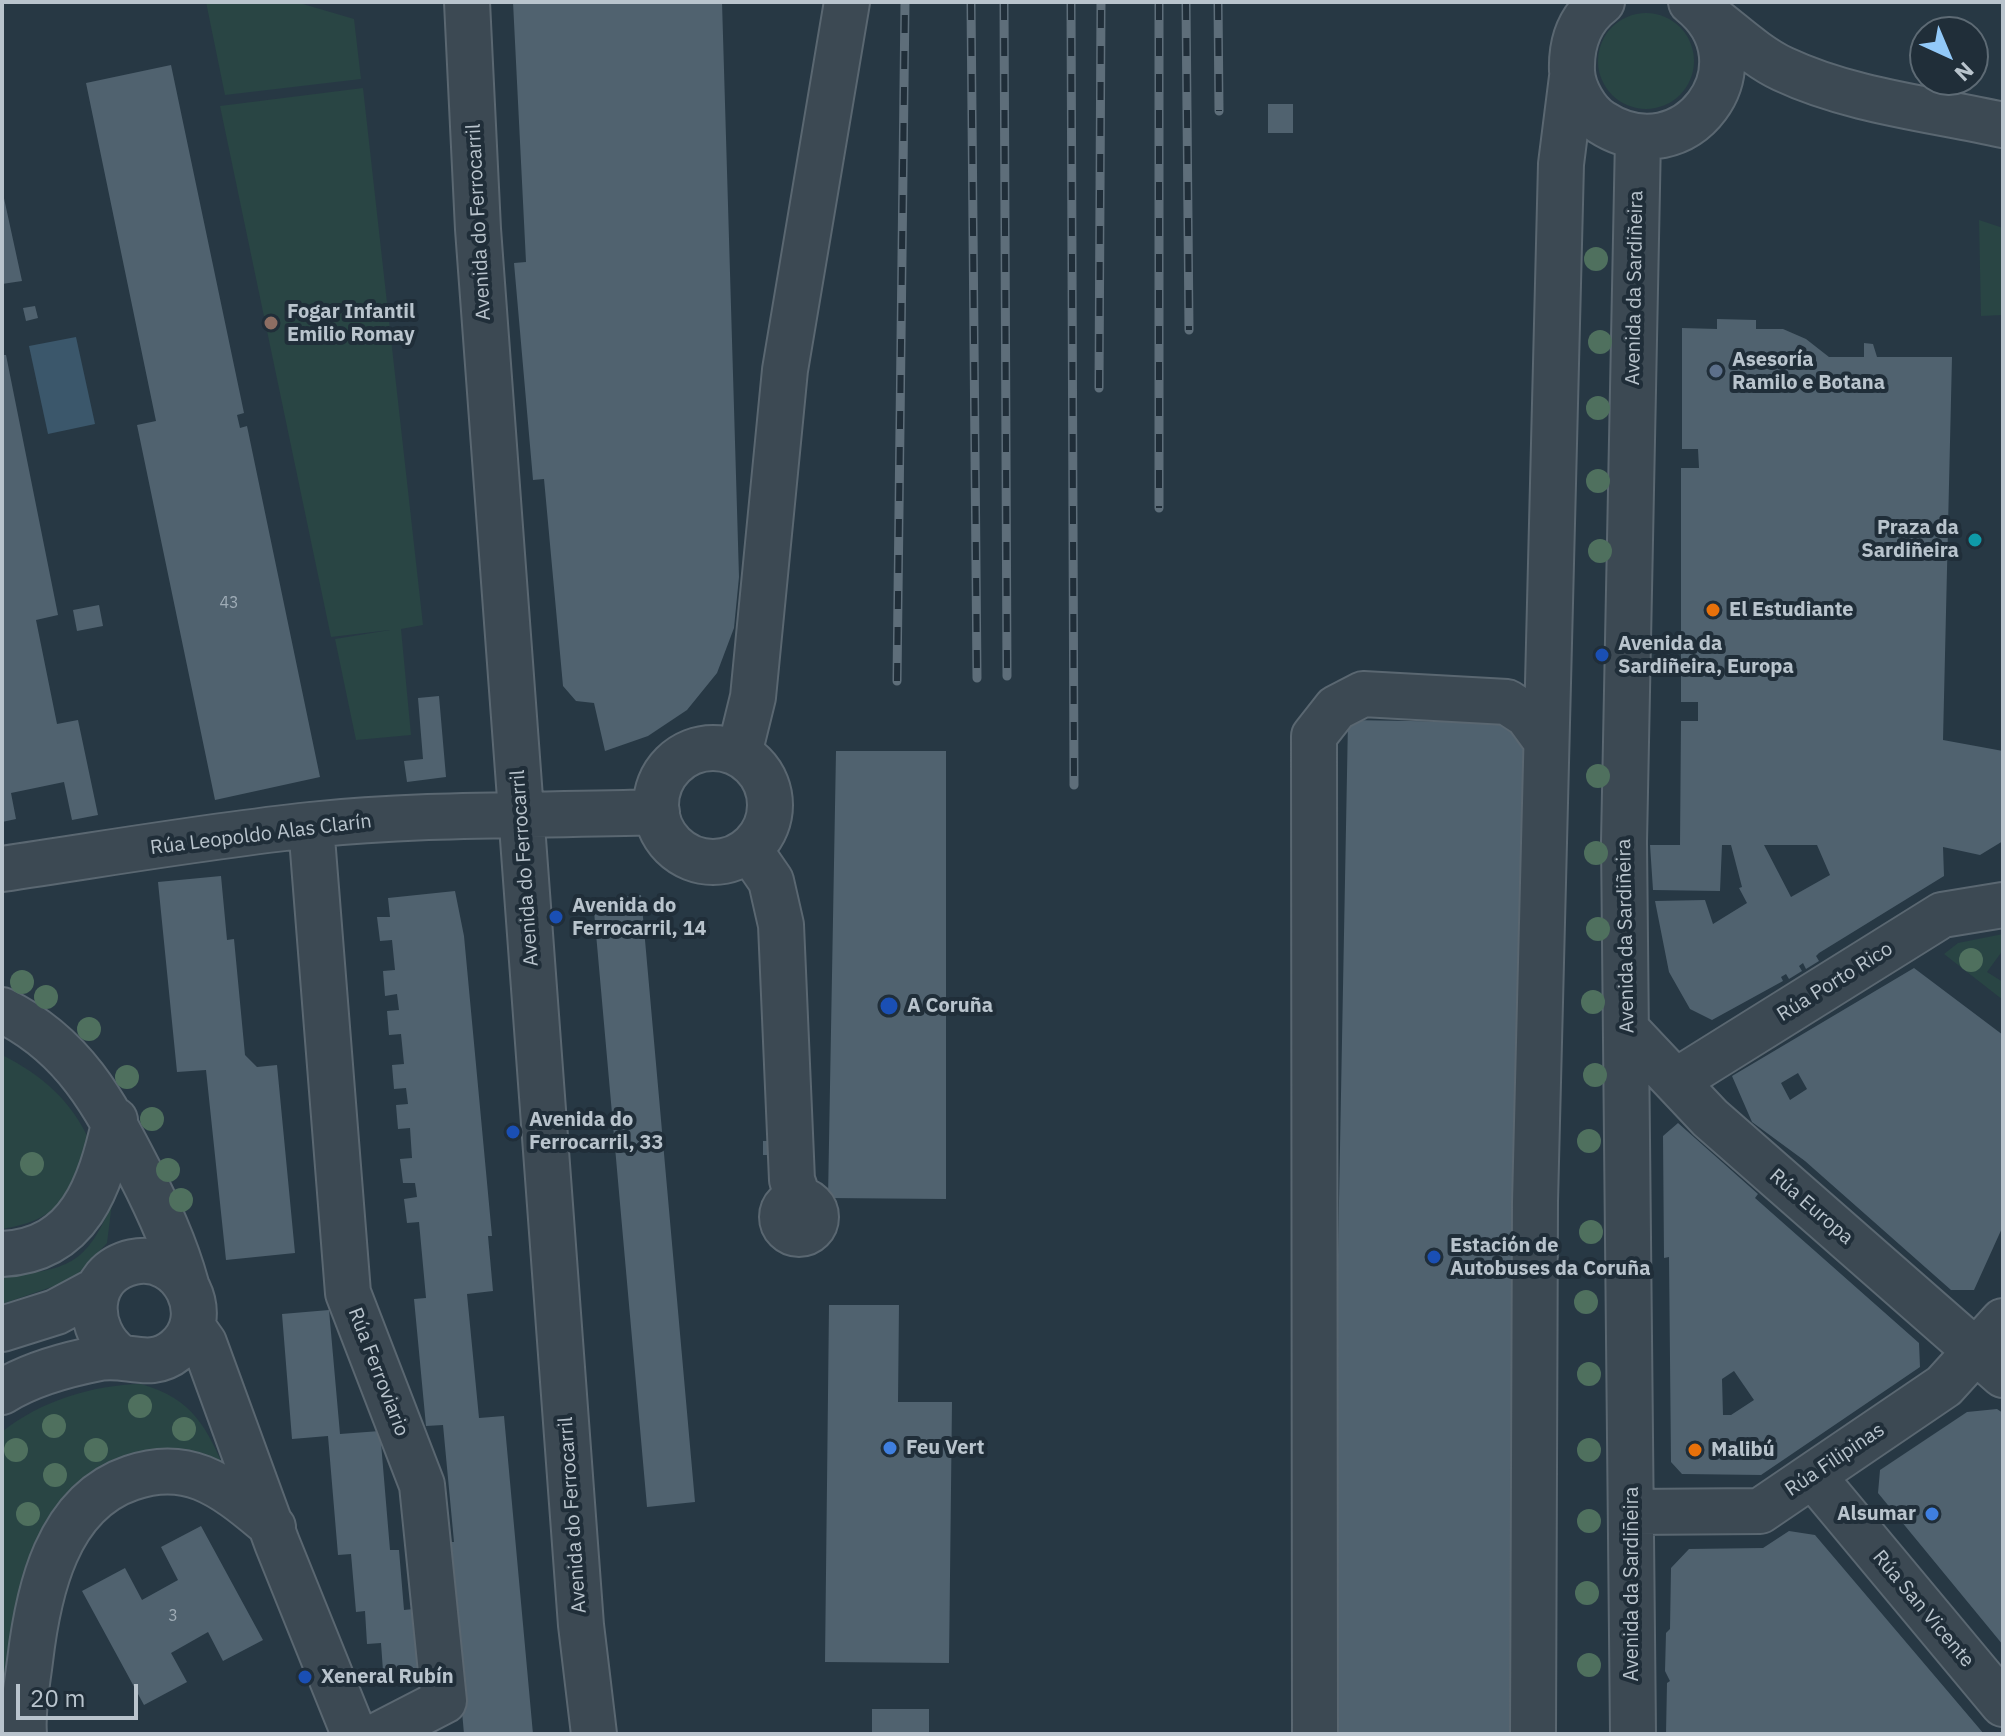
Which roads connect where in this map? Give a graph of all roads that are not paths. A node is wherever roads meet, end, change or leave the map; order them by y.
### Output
1 (467, 2) edge
2 (847, 2) edge
3 (1602, 2) edge
4 (1697, 7) edge
5 (1780, 68) junction
6 (1572, 77) junction
7 (1719, 85) junction
8 (1598, 120) junction
9 (2003, 125) edge
10 (1638, 138) junction
11 (1564, 152) junction
12 (1549, 624) junction
13 (1500, 701) junction
14 (1546, 741) junction
15 (739, 754) junction
16 (657, 812) junction
17 (521, 817) junction
18 (311, 825) junction
19 (749, 849) junction
20 (2, 869) edge
21 (2003, 905) edge
22 (2, 1010) edge
23 (1627, 1030) junction
24 (1676, 1081) junction
25 (122, 1137) junction
26 (799, 1200) dead end
27 (2, 1254) edge
28 (107, 1279) junction
29 (189, 1305) junction
30 (2, 1329) edge
31 (1994, 1350) edge
32 (136, 1359) junction
33 (2, 1392) edge
34 (238, 1431) junction
35 (1813, 1476) junction
36 (1631, 1512) junction
37 (273, 1527) junction
38 (2003, 1704) edge
39 (24, 1734) edge
40 (354, 1734) edge
41 (380, 1734) edge
42 (594, 1734) edge
43 (1315, 1734) edge
44 (1533, 1734) edge
45 (1633, 1734) edge

1 - 17 street, Avenida do Ferrocarril
2 - 15 street
3 - 6 street
4 - 5 street
4 - 7 street
5 - 7 street
5 - 9 street
6 - 8 street
6 - 11 street
7 - 10 street
8 - 10 street
8 - 11 street
10 - 23 street, Avenida da Sardiñeira
11 - 12 street
12 - 13 street
12 - 14 street
13 - 14 street
13 - 43 street
14 - 44 street
15 - 16 street
15 - 19 street
16 - 17 street, Rúa Leopoldo Alas Clarín
16 - 19 street
17 - 18 street, Rúa Leopoldo Alas Clarín
17 - 42 street, Avenida do Ferrocarril
18 - 20 street, Rúa Leopoldo Alas Clarín
18 - 41 street, Rúa Ferroviario
19 - 26 street
21 - 24 street, Rúa Porto Rico
22 - 25 street
23 - 24 street, Rúa Europa
23 - 36 street, Avenida da Sardiñeira
24 - 31 street, Rúa Europa
25 - 27 street
25 - 28 street
25 - 29 street
28 - 29 street
28 - 30 street
28 - 32 street
29 - 32 street
29 - 34 street
31 - 35 street, Rúa Filipinas
32 - 33 street
32 - 34 street
34 - 37 street
35 - 36 street, Rúa Filipinas
35 - 38 street, Rúa San Vicente
36 - 45 street, Avenida da Sardiñeira
37 - 39 street
37 - 40 street

